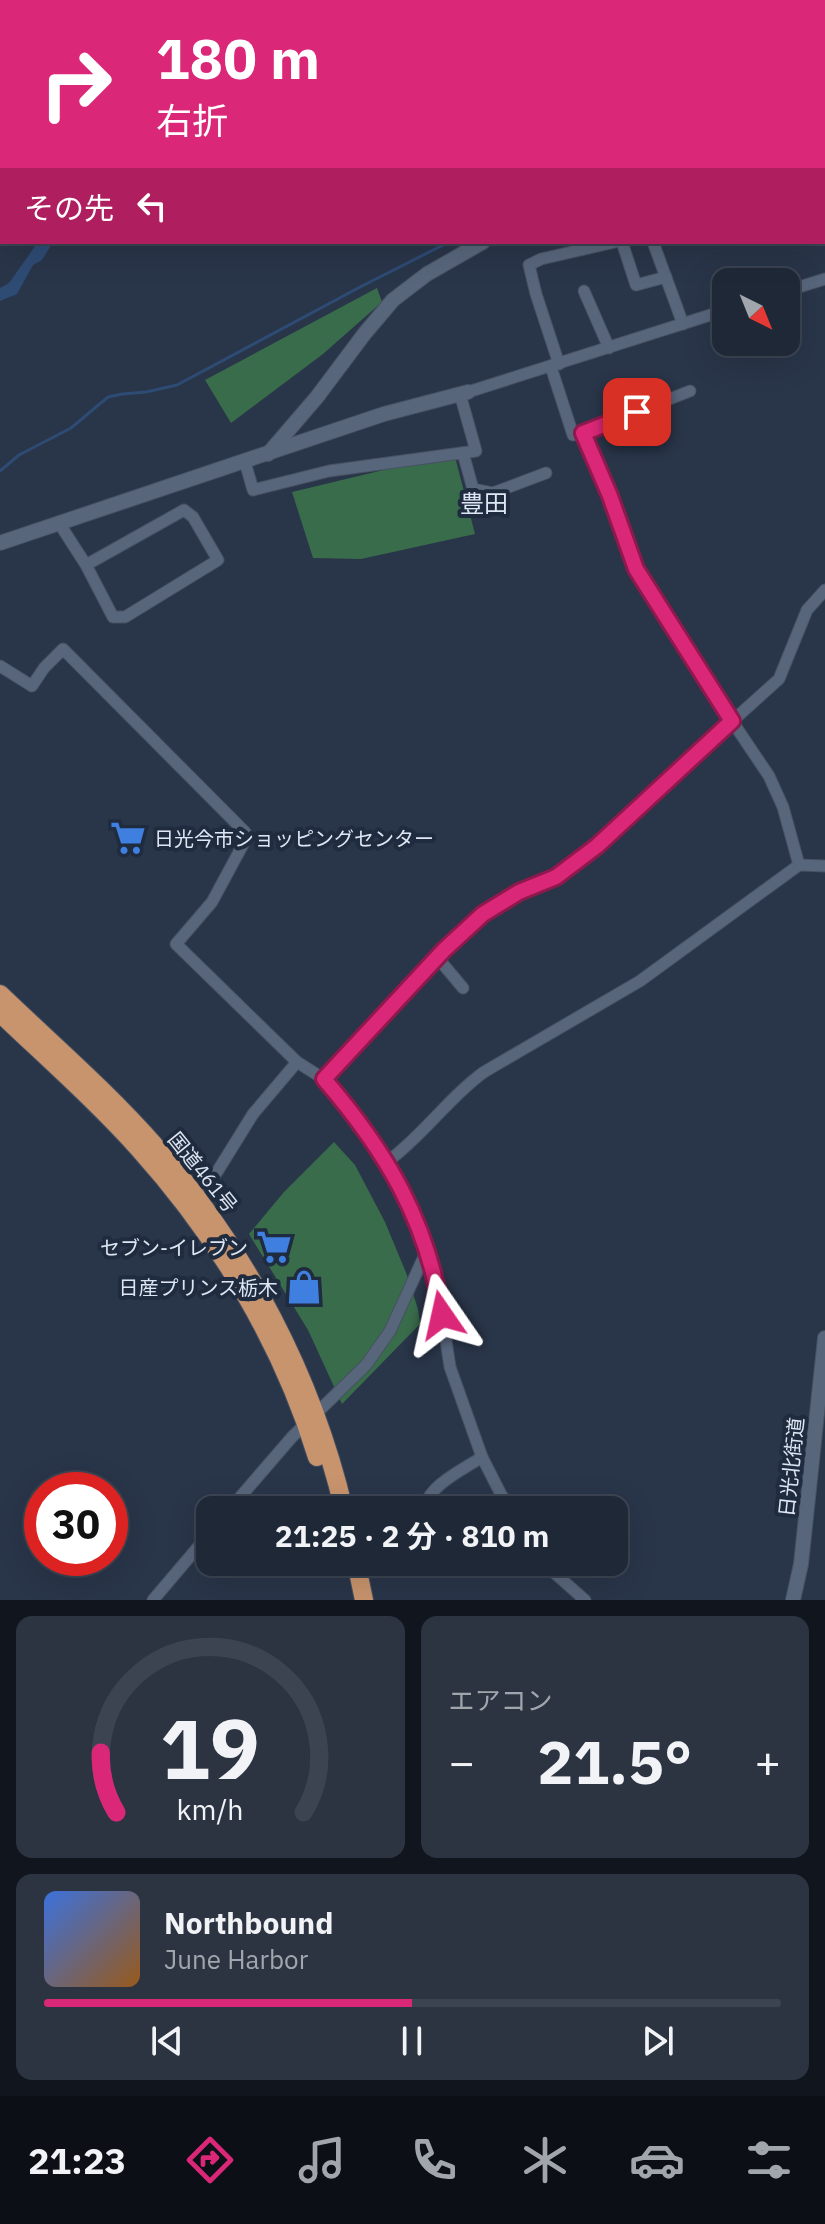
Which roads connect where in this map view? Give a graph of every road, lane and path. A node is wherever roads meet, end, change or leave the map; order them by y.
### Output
1 (480, 244) edge
2 (606, 244) edge
3 (623, 244) edge
4 (654, 244) edge
5 (666, 277) junction
6 (825, 279) edge
7 (800, 287) edge
8 (584, 291) dead end
9 (712, 315) edge
10 (683, 324) junction
11 (609, 348) junction
12 (555, 366) junction
13 (690, 391) dead end
14 (464, 393) junction
15 (583, 433) junction
16 (463, 453) junction
17 (268, 454) junction
18 (245, 462) junction
19 (546, 473) dead end
20 (59, 523) junction
21 (0, 543) edge
22 (86, 565) junction
23 (825, 590) edge
24 (0, 666) edge
25 (732, 721) junction
26 (799, 865) junction
27 (825, 866) edge
28 (437, 957) junction
29 (463, 988) dead end
30 (0, 994) edge
31 (0, 1013) edge
32 (297, 1062) junction
33 (324, 1079) junction
34 (387, 1162) junction
35 (193, 1203) junction
36 (427, 1250) junction
37 (825, 1338) edge
38 (311, 1419) junction
39 (482, 1457) junction
40 (241, 1496) edge
41 (329, 1496) edge
42 (339, 1496) edge
43 (429, 1496) edge
44 (503, 1496) edge
45 (196, 1549) edge
46 (347, 1576) edge
47 (359, 1576) edge
48 (558, 1576) edge
49 (153, 1600) edge
50 (352, 1600) edge
51 (364, 1600) edge
52 (585, 1600) edge
53 (793, 1600) edge

1 - 17 street
2 - 12 street
3 - 5 street
4 - 5 street
5 - 10 street
6 - 7 street
8 - 11 street
9 - 10 street
10 - 11 street
11 - 12 street
12 - 14 street
12 - 15 street
13 - 15 street
14 - 16 street
14 - 17 street
15 - 25 street
16 - 18 street
16 - 19 street
17 - 18 street
18 - 20 street
20 - 21 street
20 - 22 street
22 - 22 street
23 - 25 street
24 - 32 street
25 - 26 street
25 - 28 street
26 - 27 street
26 - 34 street
28 - 29 street
28 - 33 street
30 - 35 highway, 国道461号
31 - 35 highway, 国道461号
32 - 33 street
32 - 35 street
33 - 34 street
34 - 36 street
35 - 38 highway, 国道461号
36 - 38 street
36 - 39 street
37 - 53 street, 日光北街道
38 - 40 street
38 - 41 highway, 国道461号
38 - 42 highway, 国道461号
39 - 43 street
39 - 44 street
45 - 49 street
46 - 50 highway
47 - 51 highway
48 - 52 street

